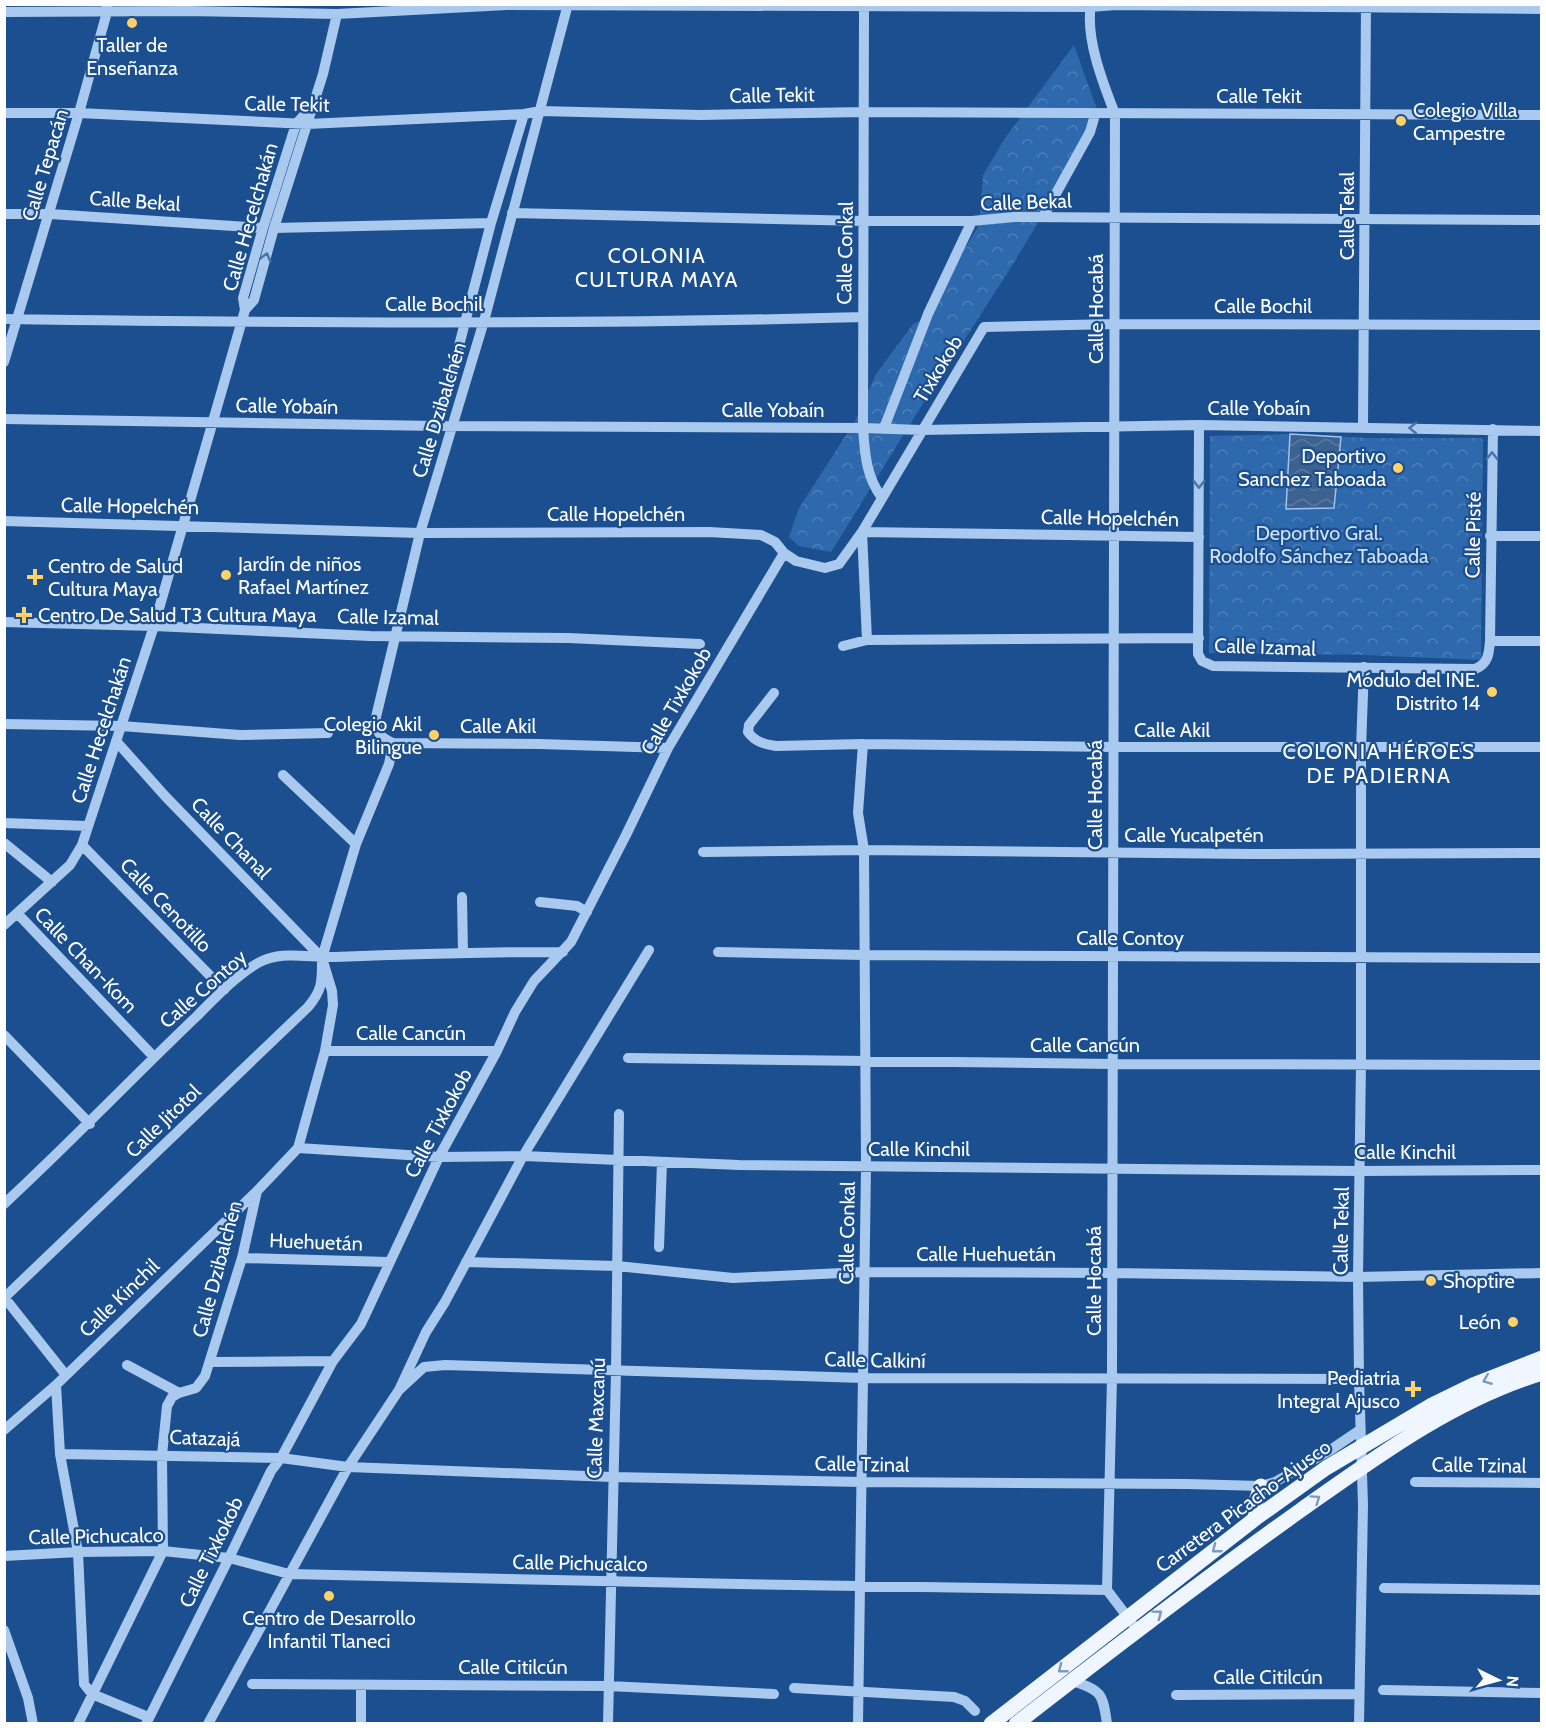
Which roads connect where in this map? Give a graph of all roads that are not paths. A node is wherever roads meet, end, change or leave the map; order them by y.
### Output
1 (568, 5) edge
2 (711, 5) edge
3 (785, 5) edge
4 (864, 5) edge
5 (1116, 5) edge
6 (636, 6) edge
7 (1091, 6) edge
8 (1366, 6) edge
9 (427, 7) edge
10 (24, 8) edge
11 (107, 8) edge
12 (188, 8) edge
13 (352, 8) edge
14 (268, 9) edge
15 (1542, 9) edge
16 (4, 12) edge
17 (338, 14) junction
18 (541, 111) junction
19 (865, 112) junction
20 (4, 113) edge
21 (80, 113) junction
22 (524, 114) junction
23 (1115, 114) junction
24 (1365, 114) junction
25 (1095, 115) junction
26 (1542, 115) edge
27 (302, 124) junction
28 (512, 213) junction
29 (4, 214) edge
30 (50, 214) junction
31 (1043, 217) junction
32 (1115, 218) junction
33 (1365, 220) junction
34 (1542, 220) edge
35 (864, 221) junction
36 (972, 221) junction
37 (491, 223) junction
38 (268, 228) junction
39 (863, 317) junction
40 (4, 319) edge
41 (17, 319) junction
42 (484, 321) junction
43 (242, 322) junction
44 (467, 322) junction
45 (1114, 324) junction
46 (1542, 324) edge
47 (1364, 325) junction
48 (984, 327) joint
49 (4, 362) edge
50 (4, 419) edge
51 (213, 423) junction
52 (1199, 425) junction
53 (438, 426) junction
54 (453, 426) junction
55 (1113, 427) junction
56 (1363, 427) junction
57 (863, 428) junction
58 (884, 428) junction
59 (1492, 429) junction
60 (922, 430) junction
61 (1542, 431) edge
62 (882, 498) junction
63 (4, 521) edge
64 (183, 525) junction
65 (862, 532) junction
66 (420, 533) junction
67 (1114, 536) junction
68 (1490, 536) junction
69 (1542, 536) edge
70 (1199, 537) junction
71 (784, 553) junction
72 (4, 622) edge
73 (154, 626) junction
74 (395, 636) junction
75 (1113, 638) junction
76 (1199, 638) junction
77 (867, 640) junction
78 (1490, 641) junction
79 (1542, 641) edge
80 (700, 644) dead end
81 (843, 646) dead end
82 (1364, 667) junction
83 (774, 693) dead end
84 (4, 724) edge
85 (121, 726) junction
86 (328, 733) dead end
87 (116, 741) junction
88 (393, 743) junction
89 (863, 744) junction
90 (1113, 747) junction
91 (1542, 747) edge
92 (668, 748) junction
93 (1361, 748) junction
94 (283, 775) dead end
95 (4, 823) edge
96 (88, 826) junction
97 (4, 843) edge
98 (356, 844) junction
99 (82, 845) junction
100 (864, 850) junction
101 (703, 852) dead end
102 (1113, 853) junction
103 (1362, 853) junction
104 (1542, 853) edge
105 (52, 882) junction
106 (462, 897) dead end
107 (540, 902) dead end
108 (587, 912) junction
109 (17, 914) junction
110 (4, 925) edge
111 (649, 950) dead end
112 (562, 952) junction
113 (718, 952) dead end
114 (463, 953) junction
115 (864, 955) junction
116 (1113, 956) junction
117 (322, 958) junction
118 (1362, 958) junction
119 (1542, 958) edge
120 (224, 990) junction
121 (4, 1035) edge
122 (324, 1051) junction
123 (497, 1051) junction
124 (154, 1057) junction
125 (628, 1058) dead end
126 (866, 1061) junction
127 (1112, 1064) junction
128 (1361, 1064) junction
129 (1542, 1065) edge
130 (619, 1114) dead end
131 (90, 1124) junction
132 (298, 1148) junction
133 (523, 1156) junction
134 (439, 1157) junction
135 (617, 1160) junction
136 (662, 1162) junction
137 (866, 1167) junction
138 (1111, 1169) junction
139 (1542, 1170) edge
140 (1360, 1171) junction
141 (257, 1191) junction
142 (4, 1204) edge
143 (659, 1247) dead end
144 (242, 1258) junction
145 (389, 1262) junction
146 (466, 1262) junction
147 (617, 1266) junction
148 (864, 1272) junction
149 (1112, 1273) junction
150 (1542, 1274) edge
151 (1358, 1276) junction
152 (5, 1298) edge
153 (1542, 1359) edge
154 (333, 1361) junction
155 (210, 1362) junction
156 (126, 1365) dead end
157 (616, 1371) junction
158 (1542, 1373) edge
159 (65, 1374) junction
160 (862, 1378) junction
161 (1112, 1378) junction
162 (1359, 1379) junction
163 (56, 1385) junction
164 (399, 1390) junction
165 (179, 1393) junction
166 (4, 1430) edge
167 (1360, 1430) junction
168 (1361, 1448) junction
169 (60, 1454) junction
170 (162, 1455) junction
171 (281, 1458) junction
172 (348, 1467) junction
173 (1362, 1467) junction
174 (612, 1477) junction
175 (861, 1482) junction
176 (1415, 1482) dead end
177 (1542, 1484) edge
178 (1110, 1485) junction
179 (1261, 1486) junction
180 (1256, 1518) junction
181 (163, 1551) junction
182 (78, 1552) junction
183 (4, 1556) edge
184 (230, 1558) junction
185 (289, 1574) junction
186 (611, 1582) junction
187 (859, 1586) junction
188 (1384, 1588) dead end
189 (1107, 1590) junction
190 (1542, 1590) edge
191 (1133, 1624) junction
192 (4, 1630) edge
193 (1072, 1681) junction
194 (252, 1684) dead end
195 (362, 1685) junction
196 (608, 1686) junction
197 (794, 1688) dead end
198 (1383, 1690) dead end
199 (858, 1691) junction
200 (1542, 1693) edge
201 (92, 1694) junction
202 (774, 1694) dead end
203 (1359, 1694) junction
204 (1176, 1695) dead end
205 (975, 1711) dead end
206 (147, 1720) edge
207 (33, 1724) edge
208 (78, 1724) edge
209 (208, 1724) edge
210 (361, 1724) edge
211 (608, 1724) edge
212 (858, 1724) edge
213 (991, 1724) edge
214 (1016, 1724) edge
215 (1107, 1724) edge
216 (1359, 1724) edge

1 - 6 street
1 - 9 street
1 - 18 street, Calle Dzibalchén
2 - 3 street
2 - 6 street
3 - 4 street
4 - 7 street
4 - 19 street, Calle Conkal
5 - 7 street
5 - 8 street
7 - 23 street, Calle Hocabá
8 - 15 street
8 - 24 street, Calle Tekal
9 - 13 street
10 - 11 street
10 - 16 street
11 - 12 street
11 - 21 street, Calle Tepacán
12 - 14 street
13 - 17 street
14 - 17 street
17 - 27 street, Calle Hecelchakán
18 - 19 street, Calle Tekit
18 - 22 street, Calle Tekit
18 - 28 street, Calle Dzibalchén
19 - 25 street, Calle Tekit
19 - 35 street, Calle Conkal
20 - 21 street, Calle Tekit
21 - 27 street, Calle Tekit
21 - 30 street, Calle Tepacán
22 - 27 street, Calle Tekit
22 - 37 street
23 - 24 street, Calle Tekit
23 - 25 street, Calle Tekit
23 - 32 street, Calle Hocabá
24 - 26 street, Calle Tekit
24 - 33 street, Calle Tekal
25 - 31 street
27 - 38 street, Calle Hecelchakán
28 - 35 street, Calle Bekal
28 - 42 street, Calle Dzibalchén
29 - 30 street, Calle Bekal
30 - 38 street, Calle Bekal
30 - 41 street, Calle Tepacán
31 - 32 street, Calle Bekal
31 - 36 street, Calle Bekal
32 - 33 street, Calle Bekal
32 - 45 street, Calle Hocabá
33 - 34 street, Calle Bekal
33 - 47 street, Calle Tekal
35 - 36 street, Calle Bekal
35 - 39 street, Calle Conkal
36 - 58 street
37 - 38 street, Calle Bekal
37 - 44 street
38 - 43 street, Calle Hecelchakán
39 - 42 street, Calle Bochil
39 - 57 street, Calle Conkal
40 - 41 street, Calle Bochil
41 - 43 street, Calle Bochil
41 - 49 street, Calle Tepacán
42 - 44 street, Calle Bochil
42 - 54 street, Calle Dzibalchén
43 - 44 street, Calle Bochil
43 - 51 street, Calle Hecelchakán
44 - 53 street
45 - 47 street, Calle Bochil
45 - 48 street, Calle Bochil
45 - 55 street, Calle Hocabá
46 - 47 street, Calle Bochil
47 - 56 street, Calle Tekal
48 - 60 street, Tixkokob
50 - 51 street, Calle Yobaín
51 - 53 street, Calle Yobaín
51 - 64 street, Calle Hecelchakán
52 - 55 street, Calle Yobaín
52 - 56 street, Calle Yobaín
52 -> 70 street
53 - 54 street, Calle Yobaín
54 - 57 street, Calle Yobaín
54 - 66 street, Calle Dzibalchén
55 - 60 street, Calle Yobaín
55 - 67 street, Calle Hocabá
59 -> 56 street, Calle Yobaín
57 - 58 street, Calle Yobaín
57 - 62 street, Calle Conkal
58 - 60 street, Calle Yobaín
59 - 61 street, Calle Yobaín
68 -> 59 street, Calle Pisté
60 - 62 street
62 - 65 street
63 - 64 street, Calle Hopelchén
64 - 66 street, Calle Hopelchén
64 - 73 street, Calle Hecelchakán
65 - 67 street, Calle Hopelchén
65 - 71 street, Calle Hopelchén
65 - 77 street
66 - 71 street, Calle Hopelchén
66 - 74 street, Calle Dzibalchén
67 - 70 street, Calle Hopelchén
67 - 75 street, Calle Hocabá
68 - 69 street
68 - 78 street, Calle Pisté
70 - 76 street
71 - 92 street, Calle Tixkokob
72 - 73 street, Calle Izamal
73 - 74 street, Calle Izamal
73 - 85 street, Calle Hecelchakán
74 - 80 street, Calle Izamal
74 - 88 street, Calle Dzibalchén
75 - 76 street, Calle Izamal
75 - 77 street, Calle Izamal
75 - 90 street, Calle Hocabá
76 - 82 street, Calle Izamal
77 - 81 street, Calle Izamal
78 - 79 street
78 - 82 street, Calle Izamal
82 - 93 street, Calle Tekal
83 - 89 street, Calle Akil
84 - 85 street
85 - 86 street
85 - 87 street, Calle Hecelchakán
87 - 96 street, Calle Hecelchakán
87 - 117 street, Calle Chanal
88 - 92 street, Calle Akil
88 - 98 street
89 - 90 street, Calle Akil
89 - 100 street, Calle Conkal
90 - 93 street, Calle Akil
90 - 102 street, Calle Hocabá
91 - 93 street, Calle Akil
92 - 108 street, Calle Tixkokob
93 - 103 street, Calle Tekal
94 - 98 street
95 - 96 street
96 - 99 street, Calle Hecelchakán
97 - 105 street
98 - 117 street
99 - 105 street, Calle Hecelchakán
99 - 120 street, Calle Cenotillo
100 - 101 street, Calle Yucalpetén
100 - 102 street, Calle Yucalpetén
100 - 115 street, Calle Conkal
102 - 103 street, Calle Yucalpetén
102 - 116 street, Calle Hocabá
103 - 104 street, Calle Yucalpetén
103 - 118 street, Calle Tekal
105 - 109 street, Calle Hecelchakán
106 - 114 street
107 - 108 street
108 - 112 street, Calle Tixkokob
109 - 110 street, Calle Hecelchakán
109 - 124 street, Calle Chan-Kom
111 - 133 street
112 - 114 street, Calle Contoy
112 - 123 street, Calle Tixkokob
113 - 115 street, Calle Contoy
114 - 117 street, Calle Contoy
115 - 116 street, Calle Contoy
115 - 126 street, Calle Conkal
116 - 118 street, Calle Contoy
116 - 127 street, Calle Hocabá
117 - 120 street, Calle Contoy
117 - 122 street, Calle Dzibalchén
117 - 152 street, Calle Jitotol
118 - 119 street, Calle Contoy
118 - 128 street, Calle Tekal
120 - 124 street, Calle Contoy
121 - 131 street
122 - 123 street, Calle Cancún
122 - 132 street, Calle Dzibalchén
123 - 134 street, Calle Tixkokob
124 - 131 street, Calle Contoy
125 - 126 street, Calle Cancún
126 - 127 street, Calle Cancún
126 - 137 street, Calle Conkal
127 - 128 street, Calle Cancún
127 - 138 street, Calle Hocabá
128 - 129 street, Calle Cancún
128 - 140 street, Calle Tekal
130 - 135 street, Calle Maxcanú
131 - 142 street, Calle Contoy
132 - 134 street, Calle Kinchil
132 - 141 street, Calle Dzibalchén
133 - 134 street, Calle Kinchil
133 - 135 street, Calle Kinchil
133 - 146 street
134 - 145 street, Calle Tixkokob
135 - 136 street, Calle Kinchil
135 - 147 street, Calle Maxcanú
136 - 137 street, Calle Kinchil
136 - 143 street
137 - 138 street, Calle Kinchil
137 - 148 street, Calle Conkal
138 - 140 street, Calle Kinchil
138 - 149 street, Calle Hocabá
139 - 140 street, Calle Kinchil
140 - 151 street, Calle Tekal
141 - 144 street, Calle Dzibalchén
141 - 159 street, Calle Kinchil
144 - 145 street, Huehuetán
144 - 155 street, Calle Dzibalchén
145 - 154 street, Calle Tixkokob
146 - 147 street, Calle Huehuetán
146 - 164 street
147 - 148 street, Calle Huehuetán
147 - 157 street, Calle Maxcanú
148 - 149 street, Calle Huehuetán
148 - 160 street, Calle Conkal
149 - 151 street, Calle Huehuetán
149 - 161 street, Calle Hocabá
150 - 151 street, Calle Huehuetán
151 - 162 street, Calle Tekal
152 - 159 street
153 -> 168 main road, Carretera Picacho-Ajusco
154 - 155 street
154 - 171 street, Calle Tixkokob
155 - 165 street, Calle Dzibalchén
156 - 165 street
157 - 160 street, Calle Calkiní
157 - 164 street, Calle Calkiní
157 - 174 street, Calle Maxcanú
158 - 173 main road, Carretera Picacho-Ajusco
159 - 163 street, Calle Kinchil
160 - 161 street, Calle Calkiní
160 - 175 street, Calle Conkal
161 - 162 street, Calle Calkiní
161 - 178 street, Calle Hocabá
162 - 167 street, Calle Tekal
163 - 166 street, Calle Kinchil
163 - 169 street
164 - 172 street
165 - 170 street
167 - 168 street, Calle Tekal
167 - 179 street, Calle Tzinal
168 - 173 street, Calle Tekal
168 - 180 main road, Carretera Picacho-Ajusco
169 - 170 street, Catazajá
169 - 182 street
170 - 171 street, Catazajá
170 - 181 street
171 - 172 street, Catazajá
171 - 184 street, Calle Tixkokob
172 - 174 street, Calle Tzinal
172 - 185 street
191 -> 173 main road, Carretera Picacho-Ajusco
173 - 203 street, Calle Tekal
174 - 175 street, Calle Tzinal
174 - 186 street, Calle Maxcanú
175 - 178 street, Calle Tzinal
175 - 187 street, Calle Conkal
176 - 177 street, Calle Tzinal
178 - 179 street, Calle Tzinal
178 - 189 street, Calle Hocabá
179 - 180 main road
180 -> 191 main road, Carretera Picacho-Ajusco
181 - 182 street, Calle Pichucalco
181 - 184 street, Calle Pichucalco
181 - 201 street
182 - 183 street, Calle Pichucalco
182 - 201 street
184 - 185 street, Calle Pichucalco
184 - 206 street, Calle Tixkokob
185 - 186 street, Calle Pichucalco
185 - 209 street
186 - 187 street, Calle Pichucalco
186 - 196 street, Calle Maxcanú
187 - 189 street, Calle Pichucalco
187 - 199 street, Calle Conkal
188 - 190 street
189 - 191 street
191 - 193 main road, Carretera Picacho-Ajusco
191 -> 213 main road, Carretera Picacho-Ajusco
192 - 207 street
193 - 214 main road, Carretera Picacho-Ajusco
193 - 215 street
194 - 195 street, Calle Citilcún
195 - 196 street, Calle Citilcún
195 - 210 street
196 - 202 street, Calle Citilcún
196 - 211 street, Calle Maxcanú
197 - 199 street
198 - 200 street
199 - 205 street
199 - 212 street, Calle Conkal
201 - 206 street
201 - 208 street
203 - 204 street, Calle Citilcún
203 - 216 street, Calle Tekal

